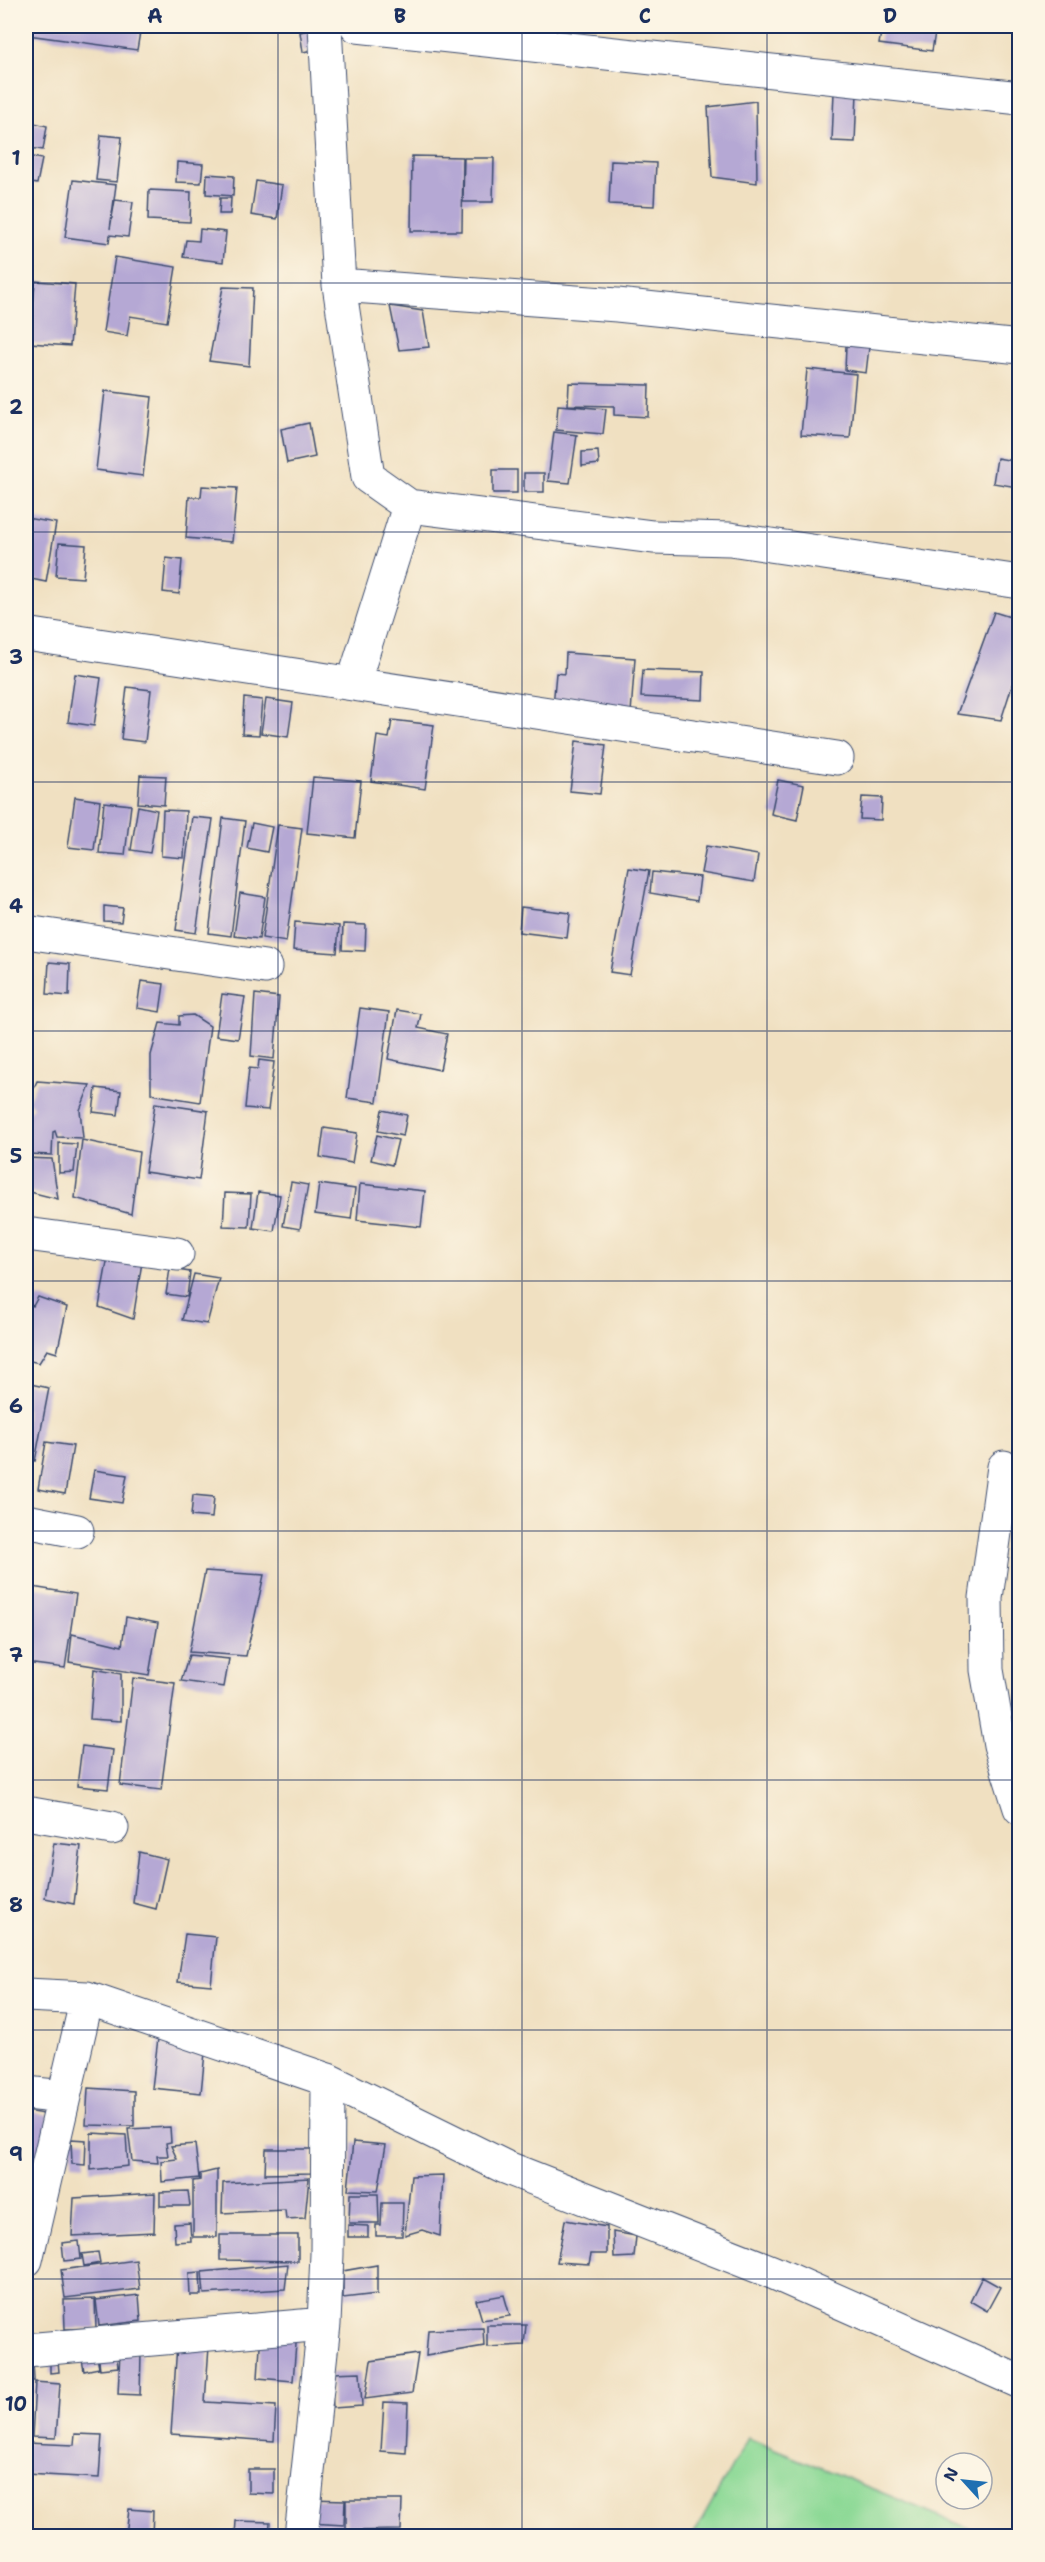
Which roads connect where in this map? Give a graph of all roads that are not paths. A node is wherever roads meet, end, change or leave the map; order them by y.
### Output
1 (325, 26) edge
2 (357, 26) edge
3 (1020, 98) edge
4 (339, 285) junction
5 (1020, 347) edge
6 (409, 506) junction
7 (1020, 582) edge
8 (26, 634) edge
9 (353, 684) junction
10 (837, 758) dead end
11 (26, 932) edge
12 (265, 967) dead end
13 (26, 1234) edge
14 (177, 1254) dead end
15 (1004, 1467) dead end
16 (26, 1521) edge
17 (78, 1531) dead end
18 (1020, 1808) edge
19 (26, 1813) edge
20 (112, 1828) dead end
21 (26, 1995) edge
22 (87, 1998) junction
23 (328, 2080) junction
24 (26, 2093) edge
25 (64, 2097) junction
26 (26, 2260) edge
27 (324, 2324) junction
28 (26, 2350) edge
29 (1020, 2382) edge
30 (301, 2536) edge

1 - 4 street
2 - 3 street
4 - 5 street
4 - 6 street
6 - 7 street
6 - 9 street
8 - 9 street
9 - 10 street
11 - 12 street
13 - 14 street
15 - 18 street
16 - 17 street
19 - 20 street
21 - 22 street
22 - 23 street
22 - 25 street
23 - 27 street
23 - 29 street
24 - 25 street
25 - 26 street
27 - 28 street
27 - 30 street

